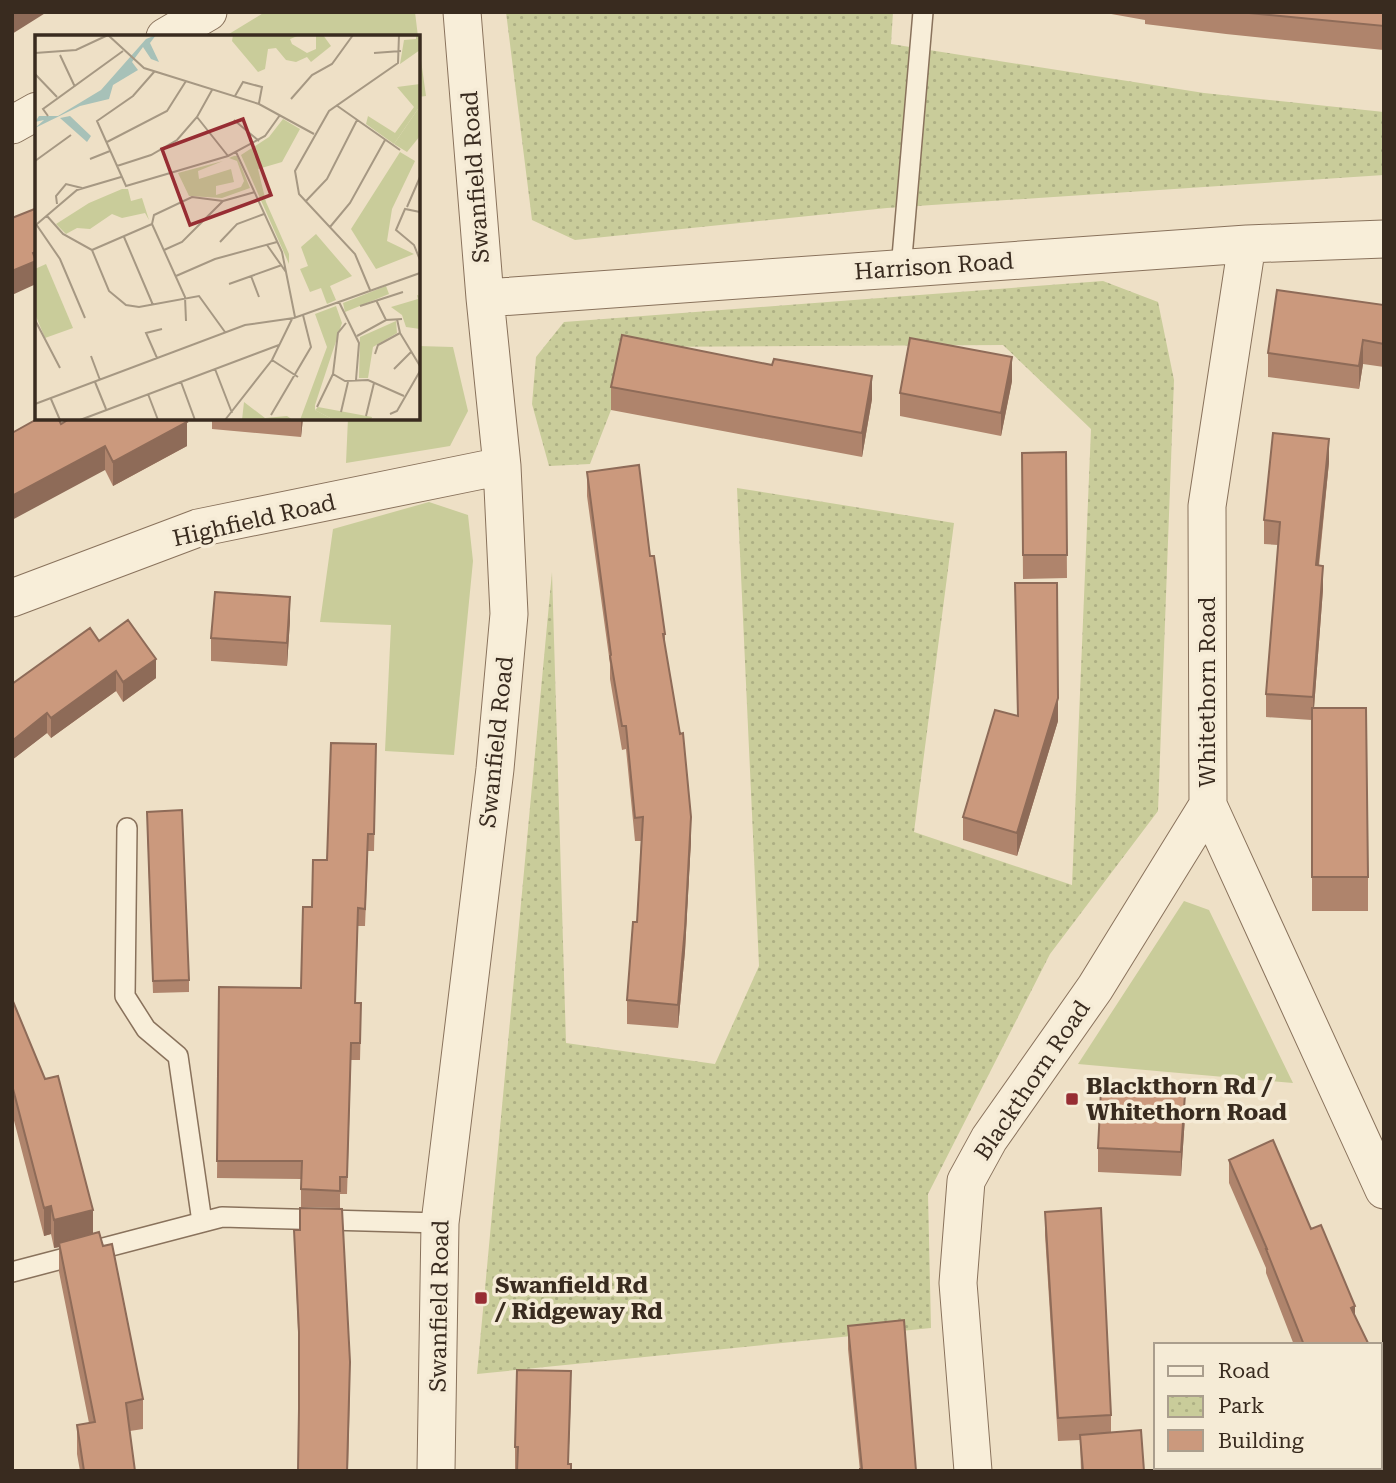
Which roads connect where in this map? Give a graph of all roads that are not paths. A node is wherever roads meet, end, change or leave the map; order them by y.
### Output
1 (208, 12) edge
2 (462, 12) edge
3 (923, 12) edge
4 (168, 35) edge
5 (35, 112) edge
6 (12, 125) edge
7 (1384, 239) edge
8 (1247, 244) junction
9 (901, 269) junction
10 (485, 298) junction
11 (502, 466) junction
12 (12, 598) edge
13 (1208, 805) junction
14 (127, 828) dead end
15 (1384, 1190) edge
16 (202, 1222) junction
17 (440, 1223) junction
18 (12, 1272) edge
19 (436, 1471) edge
20 (973, 1471) edge

1 - 4 street
2 - 10 street, Swanfield Road
3 - 9 lane
5 - 6 street
7 - 8 street, Harrison Road
8 - 9 street, Harrison Road
8 - 13 street, Whitethorn Road
9 - 10 street, Harrison Road
10 - 11 street, Swanfield Road
11 - 12 street, Highfield Road
11 - 17 street, Swanfield Road
13 - 15 street, Whitethorn Road
13 - 20 street, Blackthorn Road
14 - 16 lane
16 - 17 lane
16 - 18 lane
17 - 19 street, Swanfield Road

